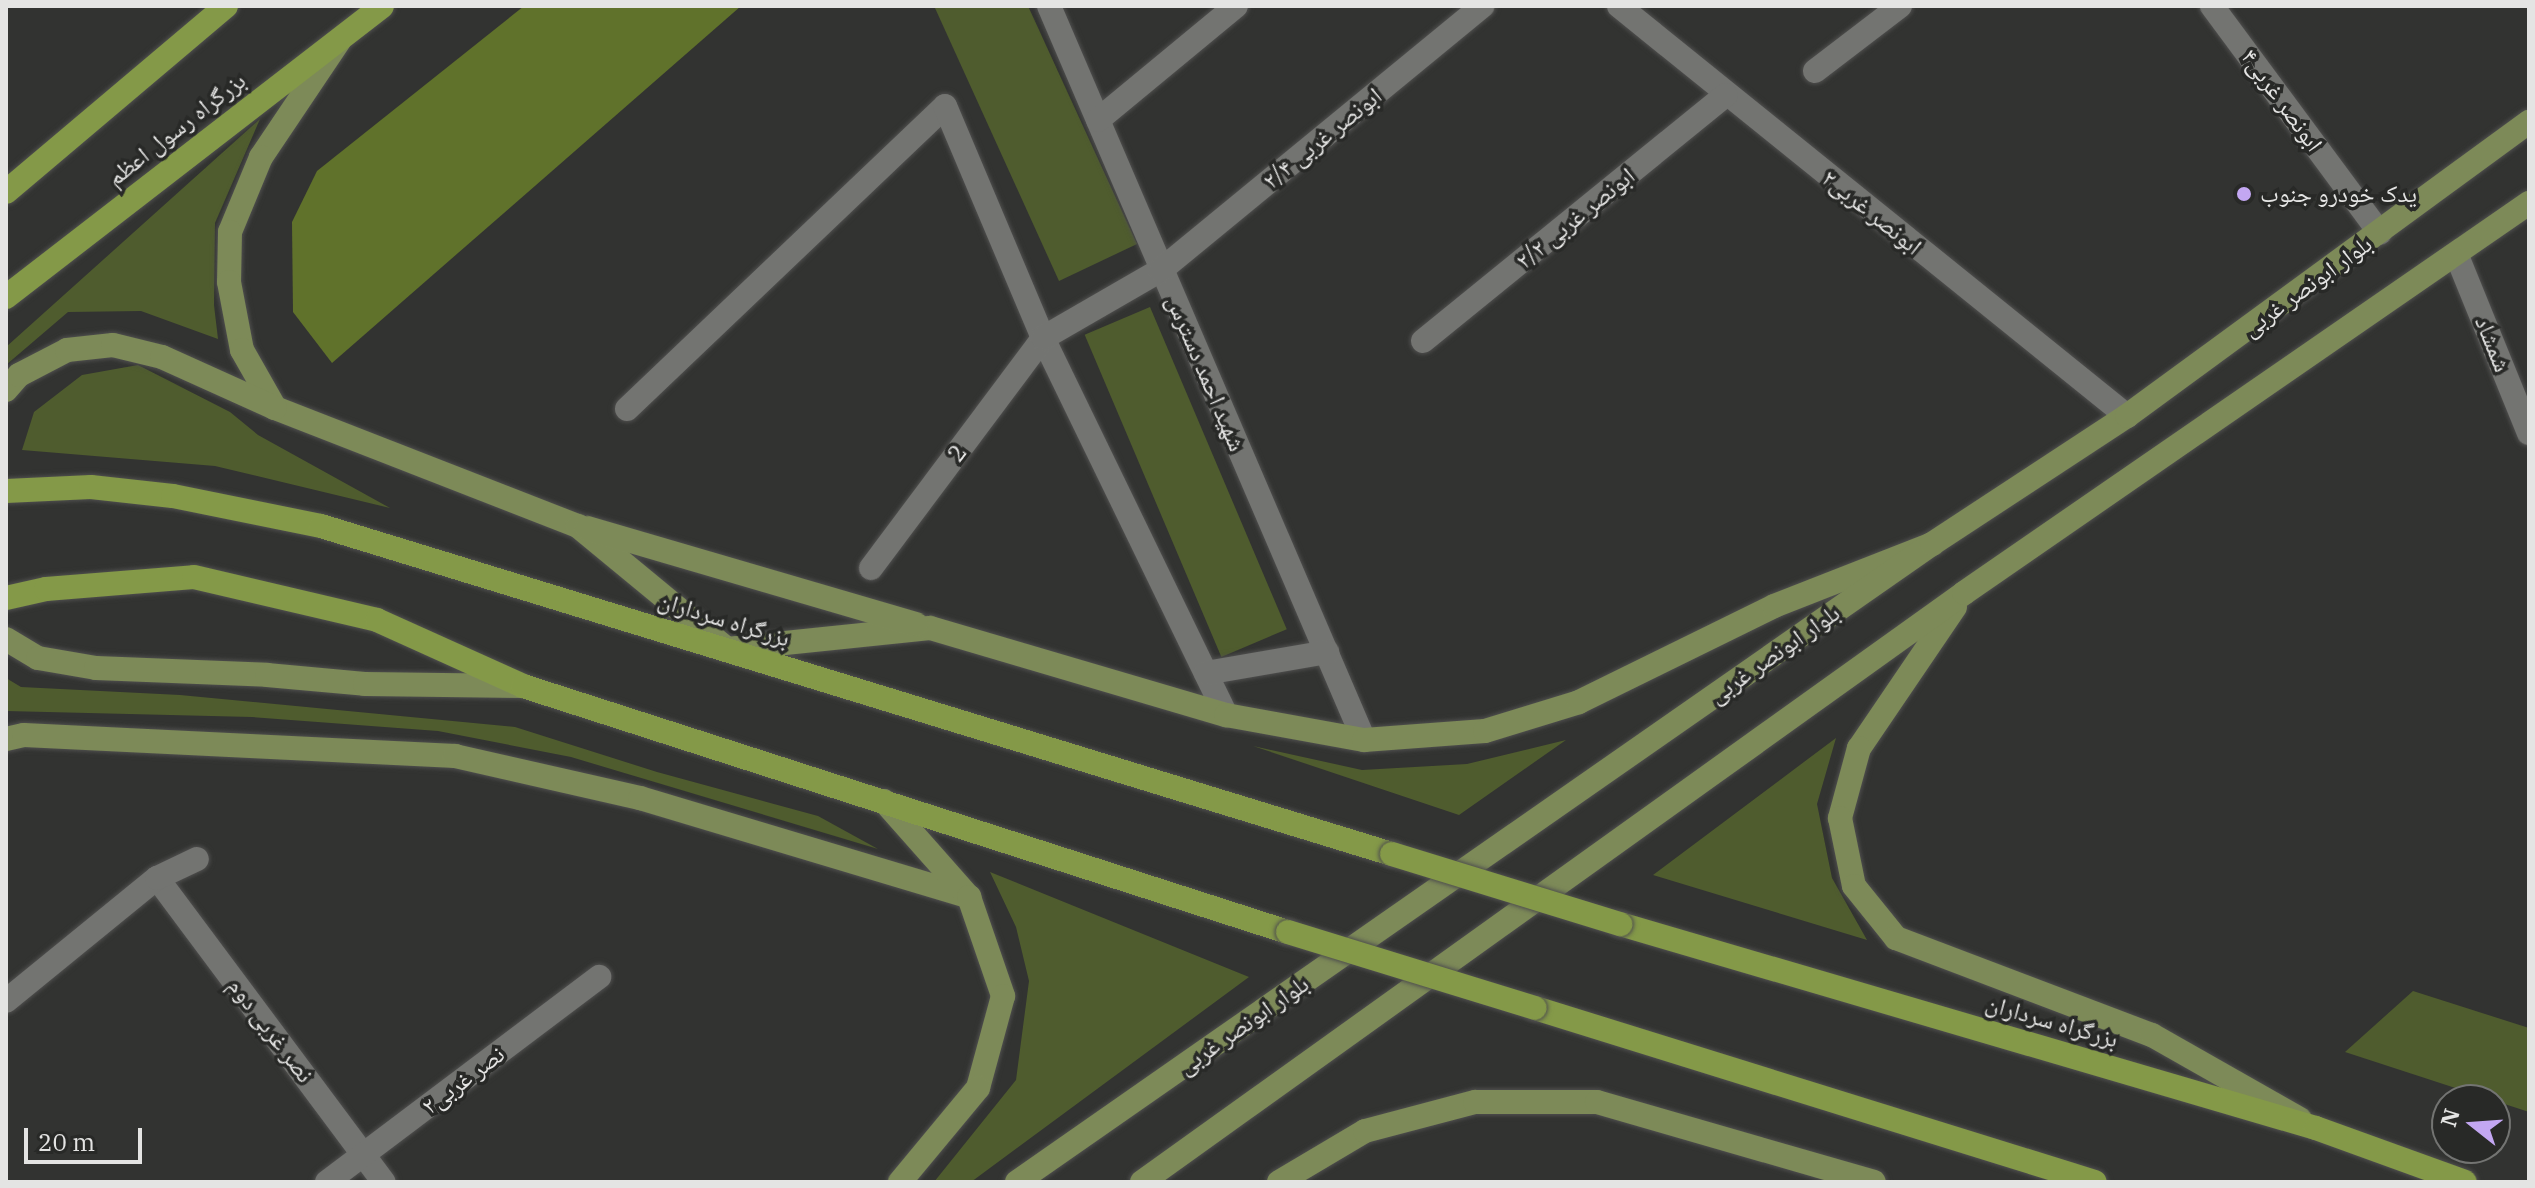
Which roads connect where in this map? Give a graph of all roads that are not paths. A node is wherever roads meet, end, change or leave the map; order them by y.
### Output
1 (226, 6) edge
2 (382, 6) edge
3 (1049, 6) edge
4 (1236, 6) edge
5 (1482, 6) edge
6 (1619, 6) edge
7 (1900, 6) edge
8 (2212, 6) edge
9 (346, 32) junction
10 (1815, 71) dead end
11 (1726, 95) junction
12 (1098, 120) junction
13 (2529, 122) edge
14 (6, 192) edge
15 (2529, 203) edge
16 (2380, 233) junction
17 (2457, 256) junction
18 (1161, 270) junction
19 (6, 297) edge
20 (1043, 338) junction
21 (1423, 341) dead end
22 (6, 390) edge
23 (275, 408) junction
24 (627, 409) dead end
25 (2127, 416) junction
26 (2529, 433) edge
27 (18, 490) edge
28 (578, 526) junction
29 (1932, 544) junction
30 (871, 568) dead end
31 (1964, 593) junction
32 (6, 598) edge
33 (930, 628) junction
34 (6, 639) edge
35 (727, 649) junction
36 (1327, 652) junction
37 (1206, 673) junction
38 (523, 686) junction
39 (1226, 715) junction
40 (6, 739) edge
41 (1364, 740) junction
42 (884, 801) junction
43 (197, 859) dead end
44 (157, 878) junction
45 (969, 897) junction
46 (599, 977) dead end
47 (6, 1001) edge
48 (2316, 1128) junction
49 (363, 1155) junction
50 (327, 1182) edge
51 (384, 1182) edge
52 (900, 1182) edge
53 (1017, 1182) edge
54 (1142, 1182) edge
55 (1279, 1182) edge
56 (1874, 1182) edge
57 (2095, 1182) edge
58 (2465, 1182) edge

1 - 14 highway
2 - 9 highway, بزرگراه رسول اعظم
3 - 12 street, شهید احمد دسترس
4 - 12 street
5 - 18 street, ابونصر غربی ۲/۴
6 - 11 street, ۲ابونصر غربی
7 - 10 street
8 - 16 street, ۴ابونصر غربی
9 - 19 highway, بزرگراه رسول اعظم
9 - 23 main road
11 - 21 street, ابونصر غربی ۲/۲
11 - 25 street, ۲ابونصر غربی
12 - 18 street, شهید احمد دسترس
13 - 16 main road, بلوار ابونصر غربی
15 - 17 main road
16 - 25 main road, بلوار ابونصر غربی
17 - 26 street, شمشاد
17 - 31 main road
18 - 20 street, ابونصر غربی ۲/۴
18 - 36 street, شهید احمد دسترس
20 - 24 street
20 - 30 street, 2
20 - 37 street
22 - 23 main road
23 - 28 main road
25 - 29 main road, بلوار ابونصر غربی
27 - 35 highway, بزرگراه سرداران
28 - 33 main road
28 - 35 main road
29 - 41 main road
29 - 53 main road, بلوار ابونصر غربی
31 - 48 main road
31 - 54 main road
32 - 38 highway
33 - 35 main road
33 - 39 main road
34 - 38 main road
35 - 48 highway, بزرگراه سرداران, bridge
36 - 37 street
36 - 41 street, شهید احمد دسترس
37 - 39 street
38 - 42 highway
39 - 41 main road
40 - 45 main road
42 - 45 main road
42 - 57 highway, bridge
43 - 44 street
44 - 47 street
44 - 49 street, نصر غربی دوم
45 - 52 main road
46 - 49 street, نصر غربی۲
48 - 58 highway, بزرگراه سرداران
49 - 50 street, نصر غربی۲
49 - 51 street, نصر غربی دوم
55 - 56 main road

